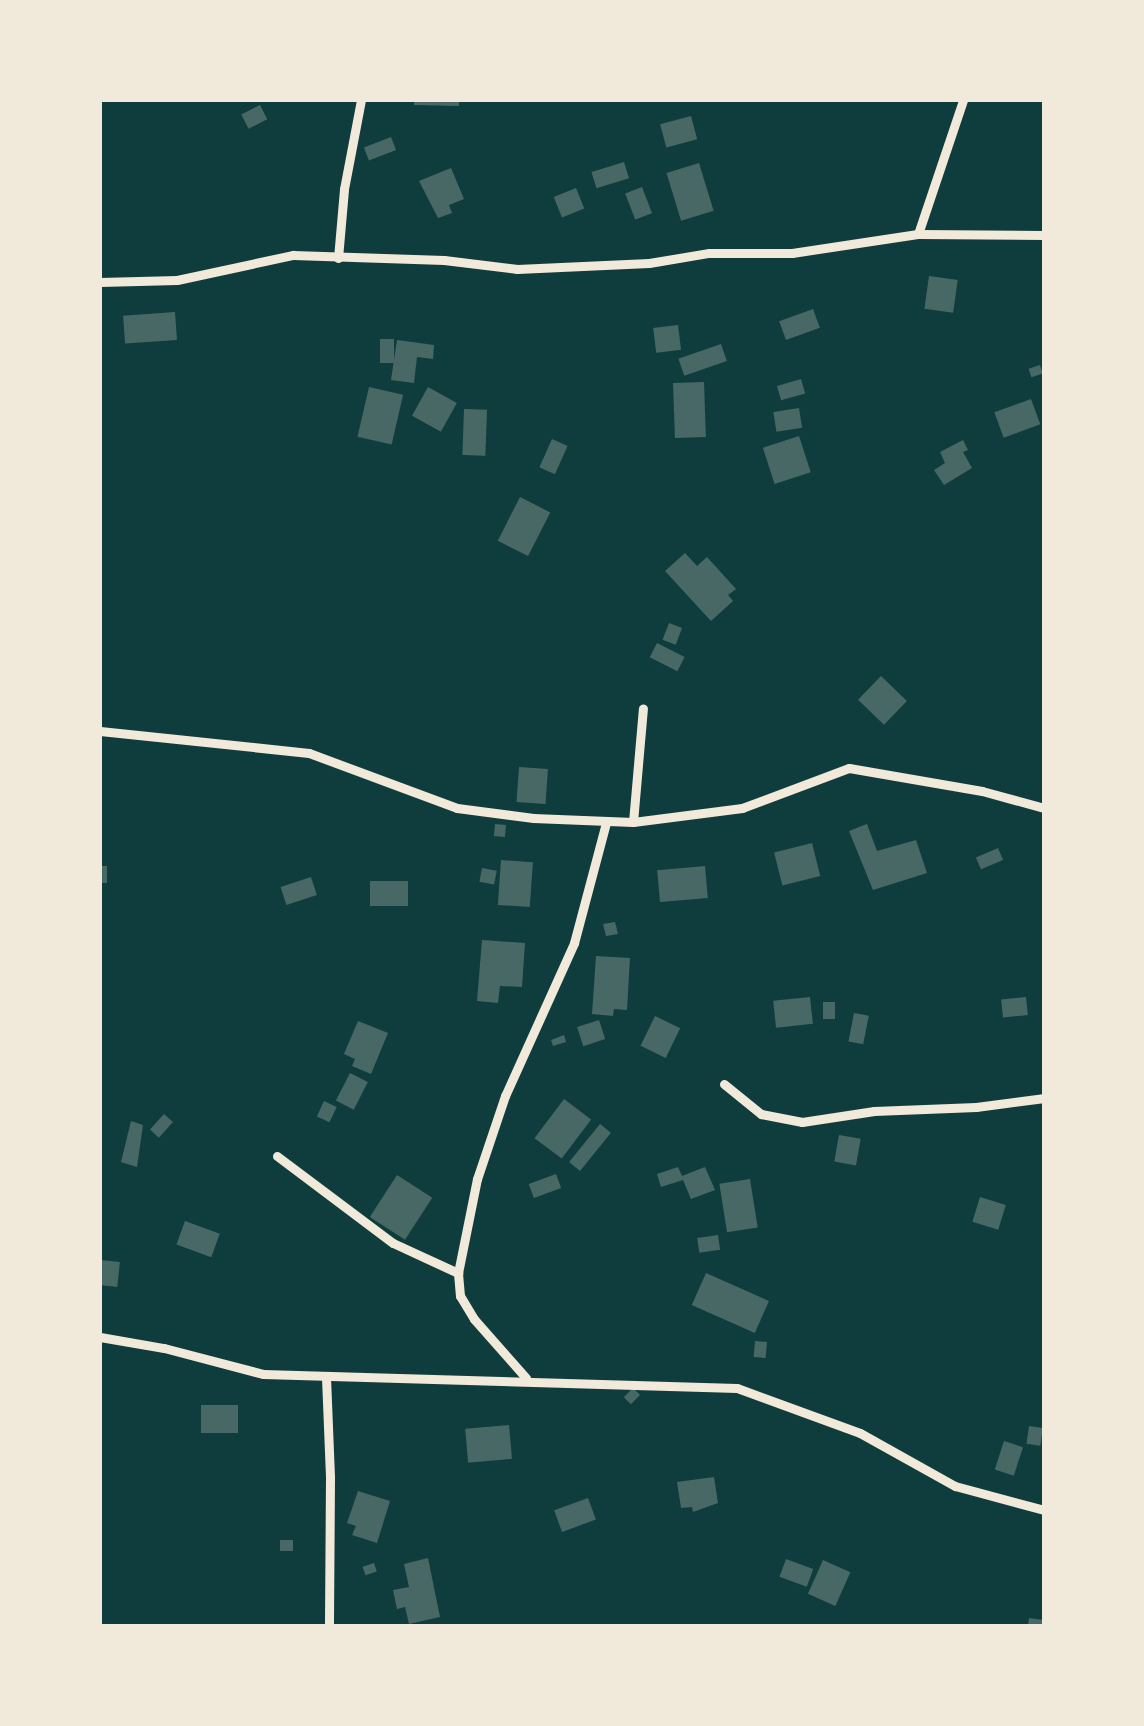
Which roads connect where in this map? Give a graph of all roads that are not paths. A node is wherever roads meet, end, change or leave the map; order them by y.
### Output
1 (362, 100) edge
2 (963, 100) edge
3 (918, 234) junction
4 (1044, 235) edge
5 (338, 258) junction
6 (100, 282) edge
7 (644, 708) dead end
8 (100, 731) edge
9 (1044, 808) edge
10 (634, 822) junction
11 (606, 823) junction
12 (724, 1084) dead end
13 (1044, 1098) edge
14 (278, 1156) dead end
15 (458, 1273) junction
16 (100, 1338) edge
17 (326, 1378) junction
18 (526, 1378) junction
19 (1044, 1510) edge
20 (328, 1626) edge

1 - 5 street
2 - 3 street
3 - 4 street
3 - 5 street
5 - 6 street
7 - 10 street
8 - 11 street
9 - 10 street
10 - 11 street
11 - 15 street
12 - 13 street
14 - 15 street
15 - 18 street
16 - 17 street
17 - 18 street
17 - 20 street
18 - 19 street

